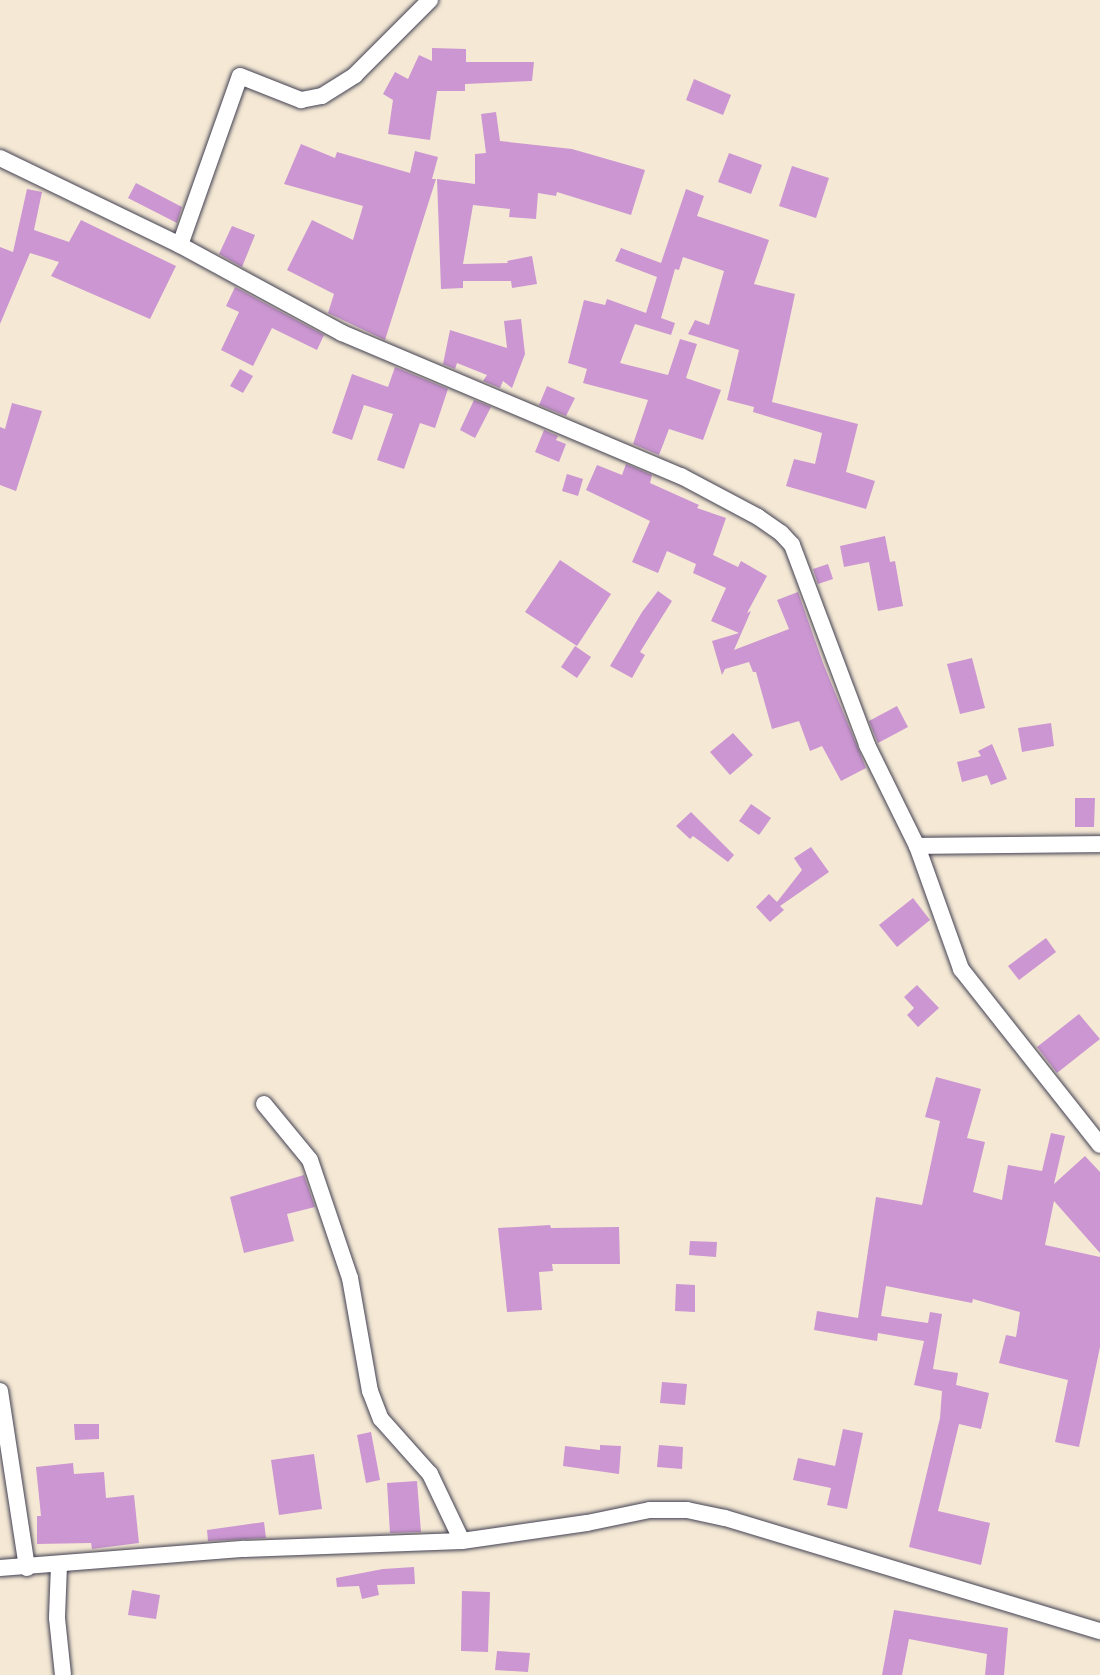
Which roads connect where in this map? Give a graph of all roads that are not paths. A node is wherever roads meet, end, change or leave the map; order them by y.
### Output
1 (430, 0) edge
2 (0, 158) edge
3 (180, 245) junction
4 (1100, 845) edge
5 (917, 846) junction
6 (264, 1104) dead end
7 (1100, 1145) edge
8 (0, 1391) edge
9 (462, 1541) junction
10 (59, 1565) junction
11 (0, 1568) edge
12 (27, 1568) junction
13 (1100, 1631) edge
14 (63, 1675) edge

1 - 3 street
2 - 3 street
3 - 5 street
4 - 5 street
5 - 7 street
6 - 9 street
8 - 12 street
9 - 10 street
9 - 13 street
10 - 12 street
10 - 14 street
11 - 12 street

